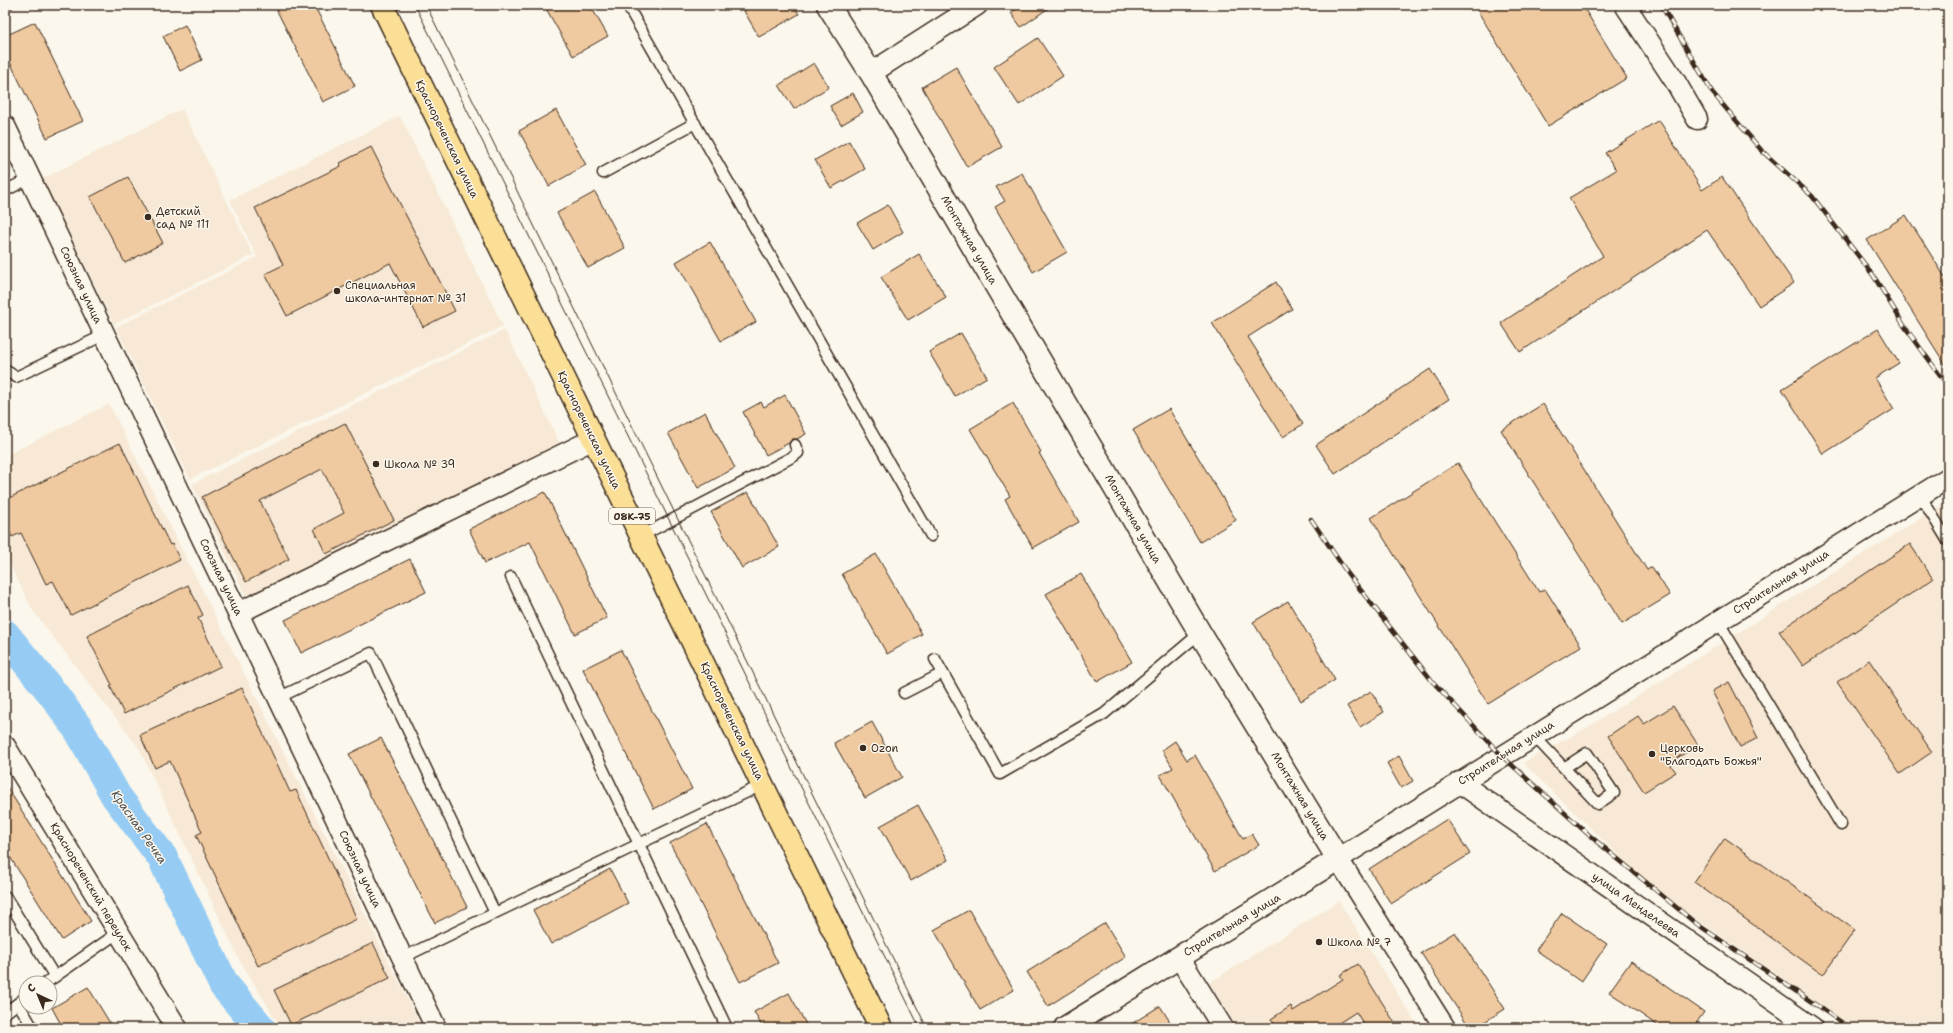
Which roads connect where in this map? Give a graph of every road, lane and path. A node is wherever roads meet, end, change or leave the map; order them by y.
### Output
1 (16, 5) edge
2 (382, 5) edge
3 (627, 5) edge
4 (828, 5) edge
5 (977, 5) edge
6 (1625, 5) edge
7 (5, 11) edge
8 (871, 73) junction
9 (1697, 119) dead end
10 (694, 123) junction
11 (5, 126) edge
12 (603, 173) dead end
13 (30, 178) junction
14 (5, 191) edge
15 (104, 335) junction
16 (5, 370) edge
17 (594, 439) junction
18 (795, 445) dead end
19 (1948, 478) edge
20 (1920, 495) junction
21 (641, 536) junction
22 (931, 536) dead end
23 (1948, 541) edge
24 (511, 577) dead end
25 (238, 613) junction
26 (1718, 621) junction
27 (1200, 633) junction
28 (936, 659) dead end
29 (943, 673) junction
30 (904, 693) dead end
31 (278, 698) junction
32 (1534, 736) junction
33 (5, 746) edge
34 (1564, 768) junction
35 (1459, 782) junction
36 (762, 785) junction
37 (1841, 825) dead end
38 (639, 844) junction
39 (1338, 859) junction
40 (5, 896) edge
41 (495, 913) junction
42 (118, 932) junction
43 (1179, 957) junction
44 (402, 958) junction
45 (47, 975) edge
46 (57, 975) edge
47 (18, 1003) edge
48 (5, 1013) edge
49 (28, 1015) edge
50 (33, 1028) edge
51 (177, 1028) edge
52 (436, 1028) edge
53 (727, 1028) edge
54 (881, 1028) edge
55 (1065, 1028) edge
56 (1223, 1028) edge
57 (1445, 1028) edge
58 (1812, 1028) edge

1 - 7 path
2 - 17 main road, Краснореченская улица / 08К-75
3 - 10 lane
4 - 8 street, Монтажная улица
5 - 8 street
6 - 9 street
8 - 27 street, Монтажная улица
10 - 12 lane
10 - 22 lane
11 - 13 street, Союзная улица
13 - 14 lane
13 - 15 street, Союзная улица
15 - 16 lane
15 - 25 street, Союзная улица
17 - 21 main road, Краснореченская улица / 08К-75
17 - 25 street
18 - 21 lane
19 - 20 street, Строительная улица
20 - 23 lane
20 - 26 street, Строительная улица
21 - 36 main road, Краснореченская улица / 08К-75
24 - 38 lane
25 - 31 street, Союзная улица
26 - 32 street, Строительная улица
26 - 37 lane
27 - 29 lane
27 - 39 street, Монтажная улица
28 - 29 lane
29 - 30 lane
31 - 41 lane
31 - 44 street, Союзная улица
32 - 34 lane
32 - 35 street, Строительная улица
33 - 42 street, Краснореченский переулок
34 - 34 lane
35 - 39 street, Строительная улица
35 - 58 street, улица Менделеева
36 - 38 lane
36 - 54 main road, Краснореченская улица / 08К-75
38 - 41 lane
38 - 53 lane
39 - 43 street, Строительная улица
39 - 57 street, Монтажная улица
40 - 45 lane
41 - 44 lane
42 - 46 lane
42 - 51 street, Краснореченский переулок
43 - 55 street, Строительная улица
43 - 56 street
44 - 52 street, Союзная улица
47 - 48 lane
49 - 50 lane

